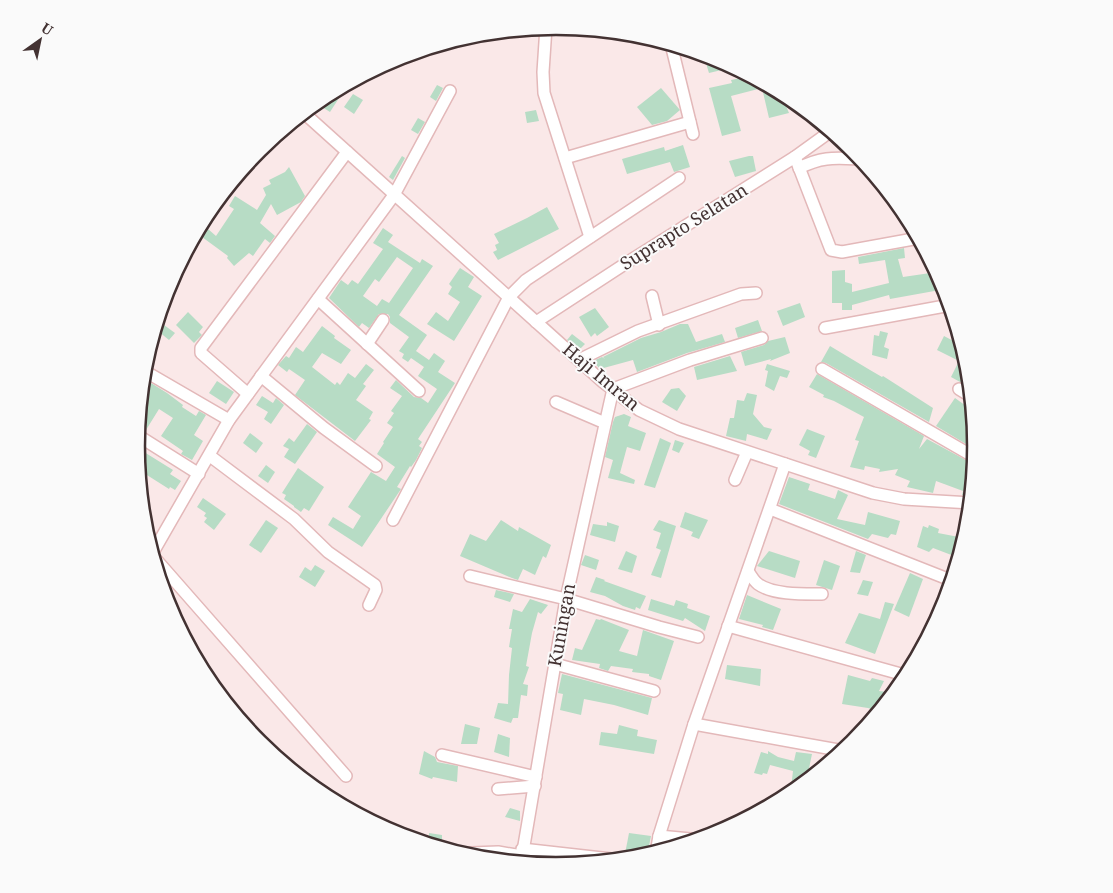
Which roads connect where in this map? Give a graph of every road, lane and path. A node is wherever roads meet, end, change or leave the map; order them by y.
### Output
1 (546, 35) edge
2 (673, 52) edge
3 (450, 91) dead end
4 (309, 118) edge
5 (690, 122) junction
6 (693, 134) dead end
7 (825, 135) edge
8 (347, 152) junction
9 (795, 157) junction
10 (565, 158) junction
11 (850, 159) edge
12 (799, 168) junction
13 (679, 178) dead end
14 (394, 195) junction
15 (590, 237) junction
16 (912, 239) edge
17 (756, 293) dead end
18 (652, 296) dead end
19 (509, 297) junction
20 (318, 299) junction
21 (943, 306) edge
22 (383, 320) dead end
23 (536, 322) junction
24 (659, 324) junction
25 (825, 328) dead end
26 (762, 338) dead end
27 (367, 344) junction
28 (579, 360) junction
29 (822, 370) dead end
30 (152, 375) edge
31 (261, 376) junction
32 (613, 389) junction
33 (959, 389) dead end
34 (419, 391) dead end
35 (964, 392) edge
36 (248, 394) junction
37 (556, 402) dead end
38 (230, 420) junction
39 (605, 424) junction
40 (145, 440) edge
41 (747, 452) junction
42 (968, 453) edge
43 (210, 456) junction
44 (785, 464) junction
45 (376, 466) dead end
46 (199, 474) junction
47 (735, 480) dead end
48 (963, 504) edge
49 (770, 509) junction
50 (393, 520) dead end
51 (157, 546) edge
52 (164, 568) edge
53 (748, 571) junction
54 (470, 576) dead end
55 (946, 579) edge
56 (822, 594) dead end
57 (566, 599) junction
58 (369, 604) dead end
59 (728, 626) junction
60 (698, 637) dead end
61 (555, 664) junction
62 (900, 674) edge
63 (654, 691) dead end
64 (694, 724) junction
65 (834, 750) edge
66 (442, 755) dead end
67 (346, 776) dead end
68 (536, 782) junction
69 (498, 789) dead end
70 (660, 836) junction
71 (682, 838) edge
72 (658, 845) edge
73 (491, 852) edge
74 (522, 856) edge
75 (564, 858) edge

1 - 10 street
2 - 5 street
3 - 14 street
4 - 8 street, Haji Imran
5 - 6 street
5 - 10 street
7 - 9 street, Suprapto Selatan
8 - 14 street, Haji Imran
8 - 36 street
9 - 12 street
9 - 23 street, Suprapto Selatan
10 - 15 street
11 - 12 street
12 - 16 street
13 - 15 street
14 - 19 street, Haji Imran
14 - 20 street
15 - 19 street
17 - 24 street
18 - 24 street
19 - 23 street, Haji Imran
19 - 50 street
20 - 27 street
20 - 31 street
21 - 25 street
22 - 27 street
23 - 28 street, Haji Imran
24 - 28 street
26 - 32 street
27 - 34 street
28 - 32 street, Haji Imran
29 - 42 street
30 - 38 street
31 - 36 street
31 - 45 street
32 - 39 street, Kuningan
32 - 41 street, Haji Imran
33 - 35 street
36 - 38 street
37 - 39 street
38 - 43 street
39 - 57 street, Kuningan
40 - 46 street
41 - 44 street, Haji Imran
41 - 47 street
43 - 46 street
43 - 58 street
44 - 48 street, Haji Imran
44 - 49 street
46 - 51 street
49 - 53 street
49 - 55 street
52 - 67 street
53 - 56 street
53 - 59 street
54 - 57 street
57 - 60 street
57 - 61 street, Kuningan
59 - 62 street
59 - 64 street
61 - 63 street
61 - 68 street, Kuningan
64 - 65 street
64 - 70 street
66 - 68 street
68 - 69 street
68 - 74 street, Kuningan
70 - 71 street
70 - 72 street
73 - 74 street
74 - 75 street

